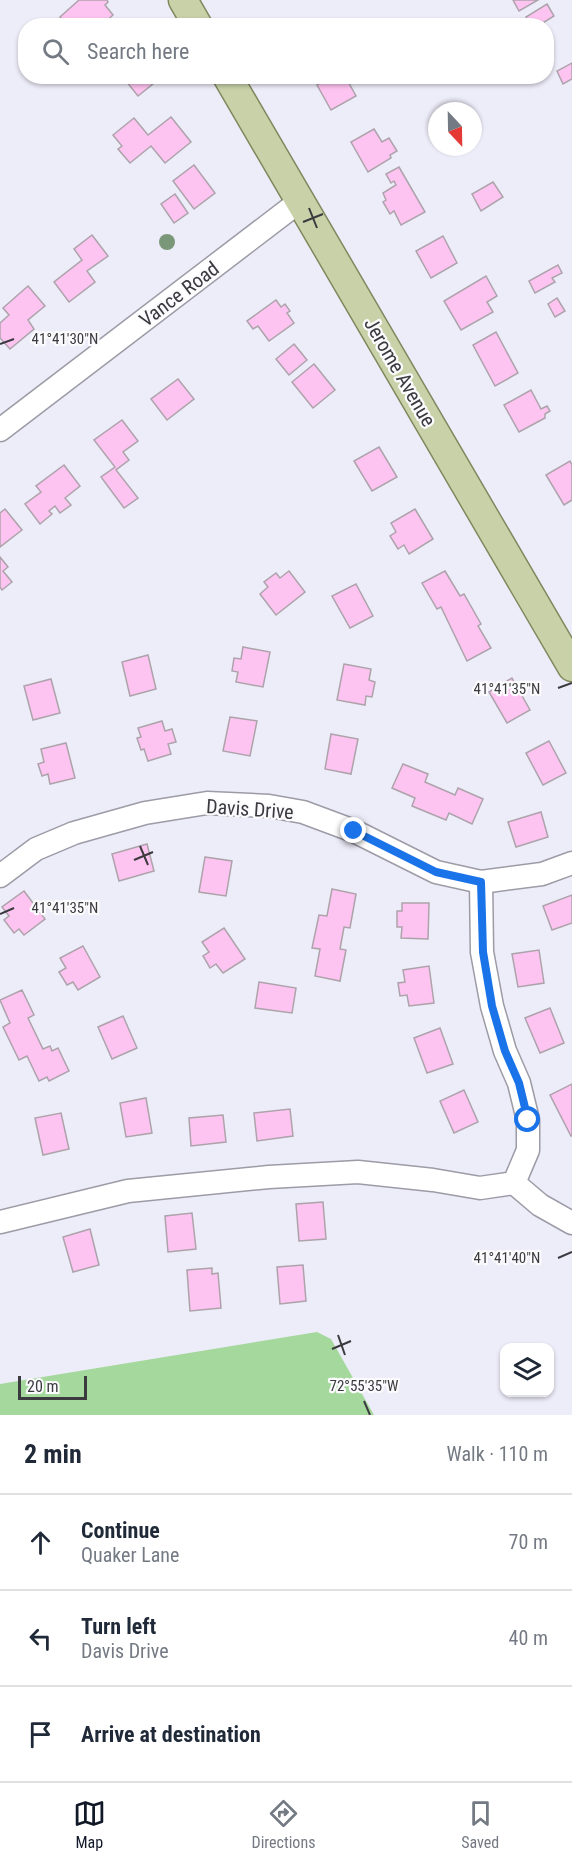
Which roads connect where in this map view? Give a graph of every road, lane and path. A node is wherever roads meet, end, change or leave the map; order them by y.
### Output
1 (183, 0) edge
2 (193, 18) edge
3 (232, 84) edge
4 (300, 201) junction
5 (0, 430) edge
6 (572, 667) edge
7 (572, 863) edge
8 (0, 876) edge
9 (481, 882) junction
10 (514, 1183) junction
11 (0, 1222) edge
12 (572, 1224) edge

1 - 2 main road
3 - 4 main road, Jerome Avenue
4 - 5 street, Vance Road
4 - 6 main road, Jerome Avenue
7 - 9 street, Davis Drive
8 - 9 street, Davis Drive
9 - 10 street
10 - 11 street
10 - 12 street

